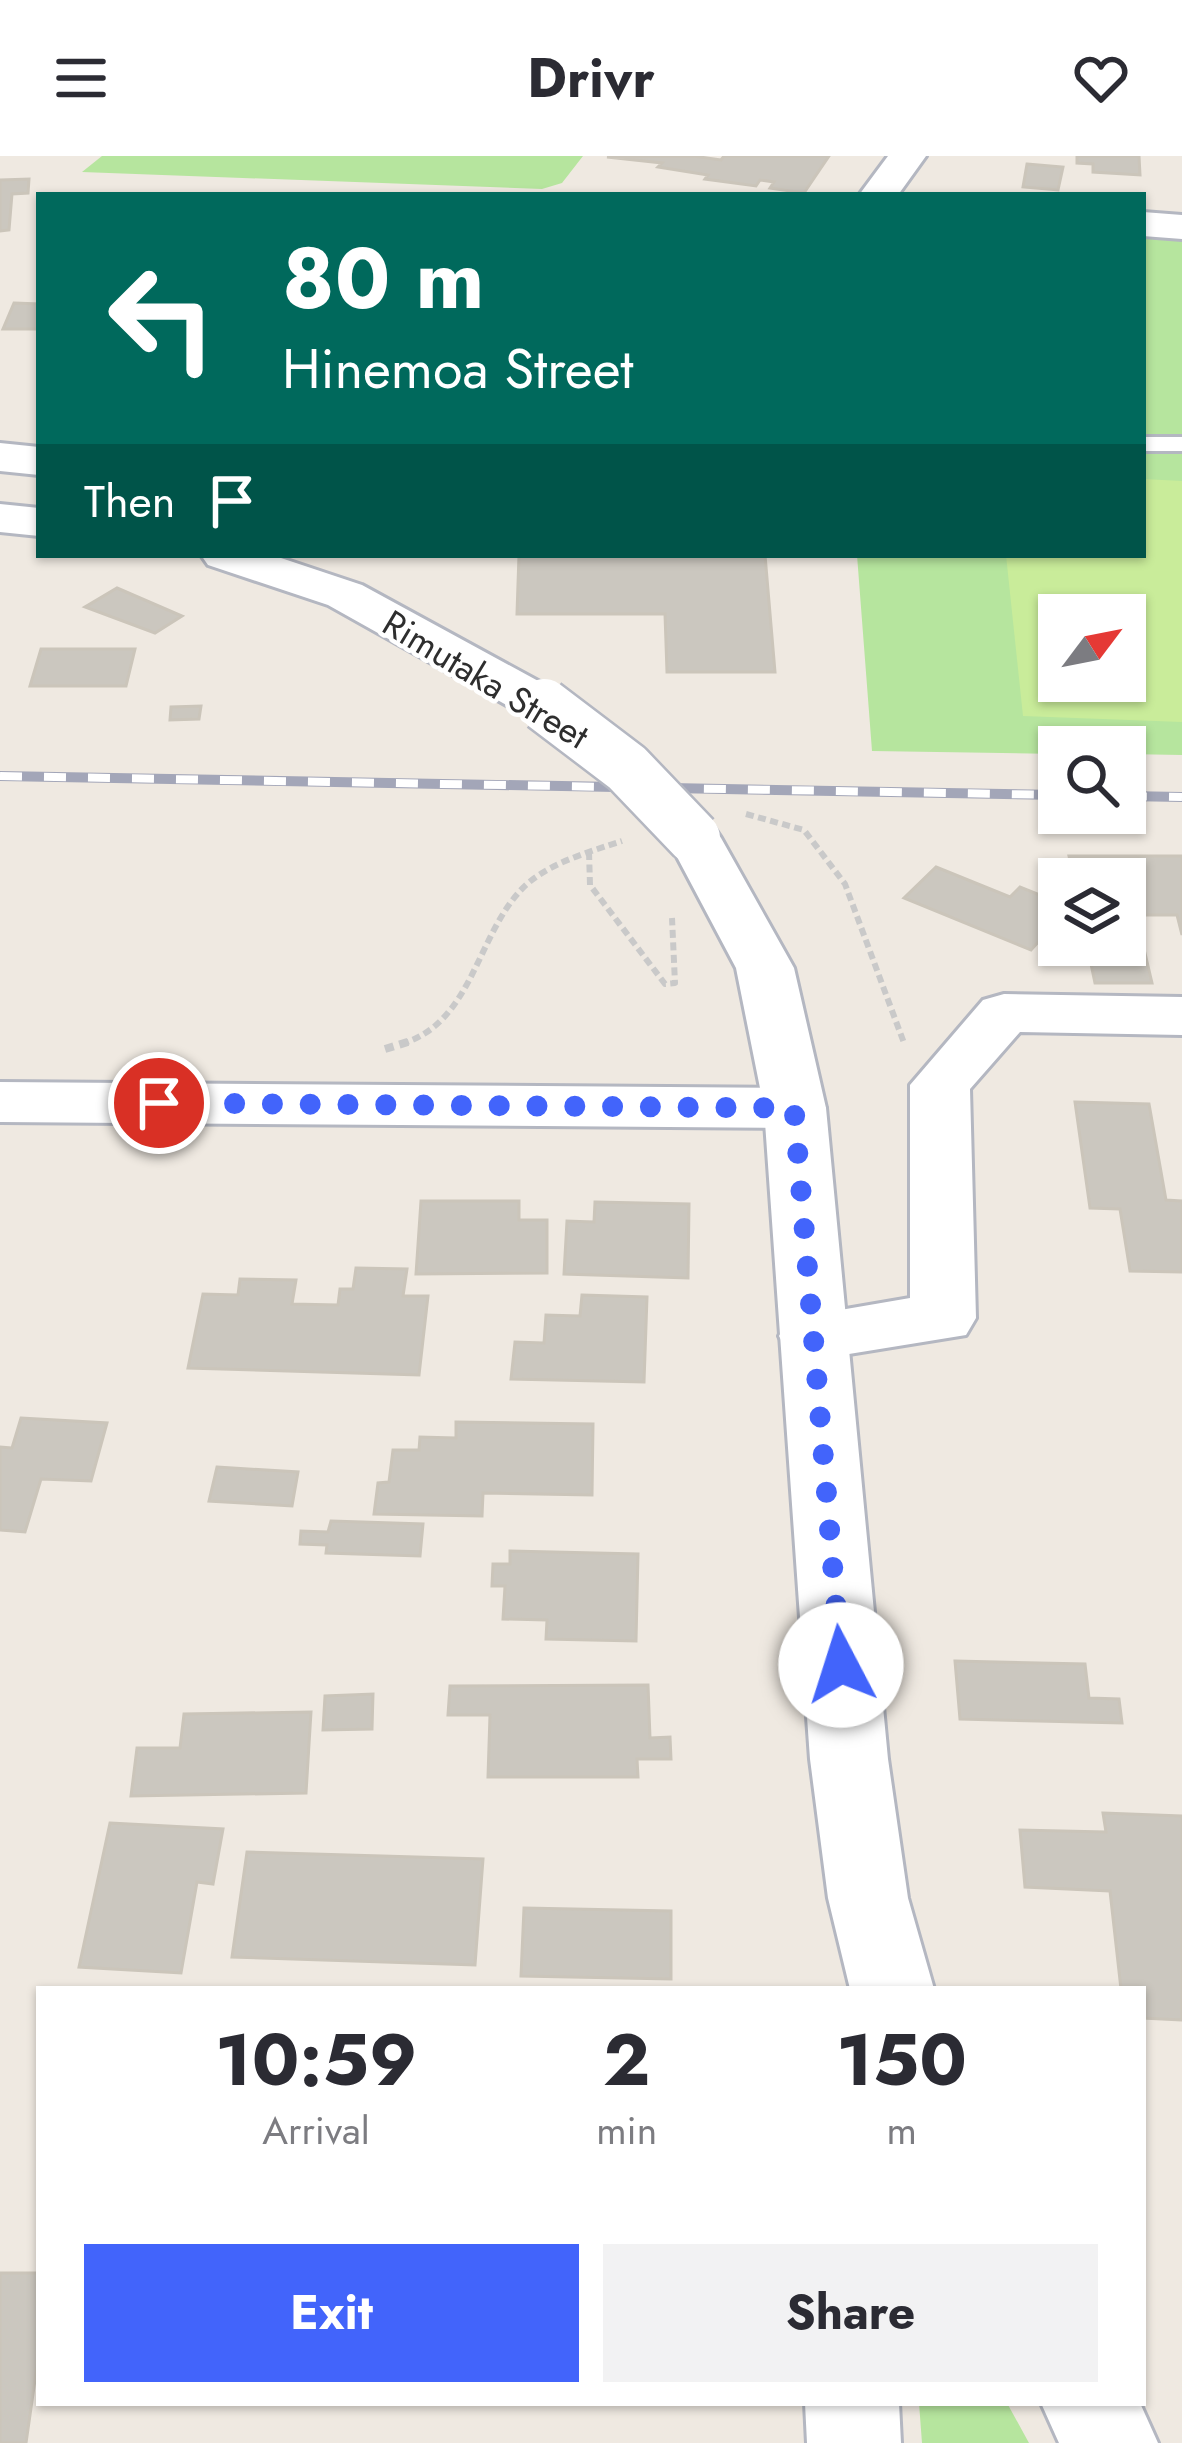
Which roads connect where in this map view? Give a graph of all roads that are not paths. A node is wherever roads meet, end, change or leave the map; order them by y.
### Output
1 (907, 156) edge
2 (880, 192) edge
3 (1146, 224) edge
4 (1182, 227) edge
5 (1146, 444) edge
6 (1182, 444) edge
7 (0, 458) edge
8 (36, 461) edge
9 (0, 518) edge
10 (36, 522) edge
11 (234, 558) edge
12 (1182, 1016) edge
13 (0, 1102) edge
14 (794, 1108) junction
15 (812, 1336) junction
16 (891, 1986) edge
17 (852, 2406) edge
18 (1090, 2406) edge
19 (854, 2443) edge
20 (1112, 2443) edge

1 - 2 main road
3 - 4 main road
5 - 6 lane
7 - 8 main road
9 - 10 main road
11 - 14 main road, Rimutaka Street, bridge
12 - 15 main road
13 - 14 main road
14 - 15 main road, Rimutaka Street
15 - 16 main road, Rimutaka Street
17 - 19 main road
18 - 20 main road

